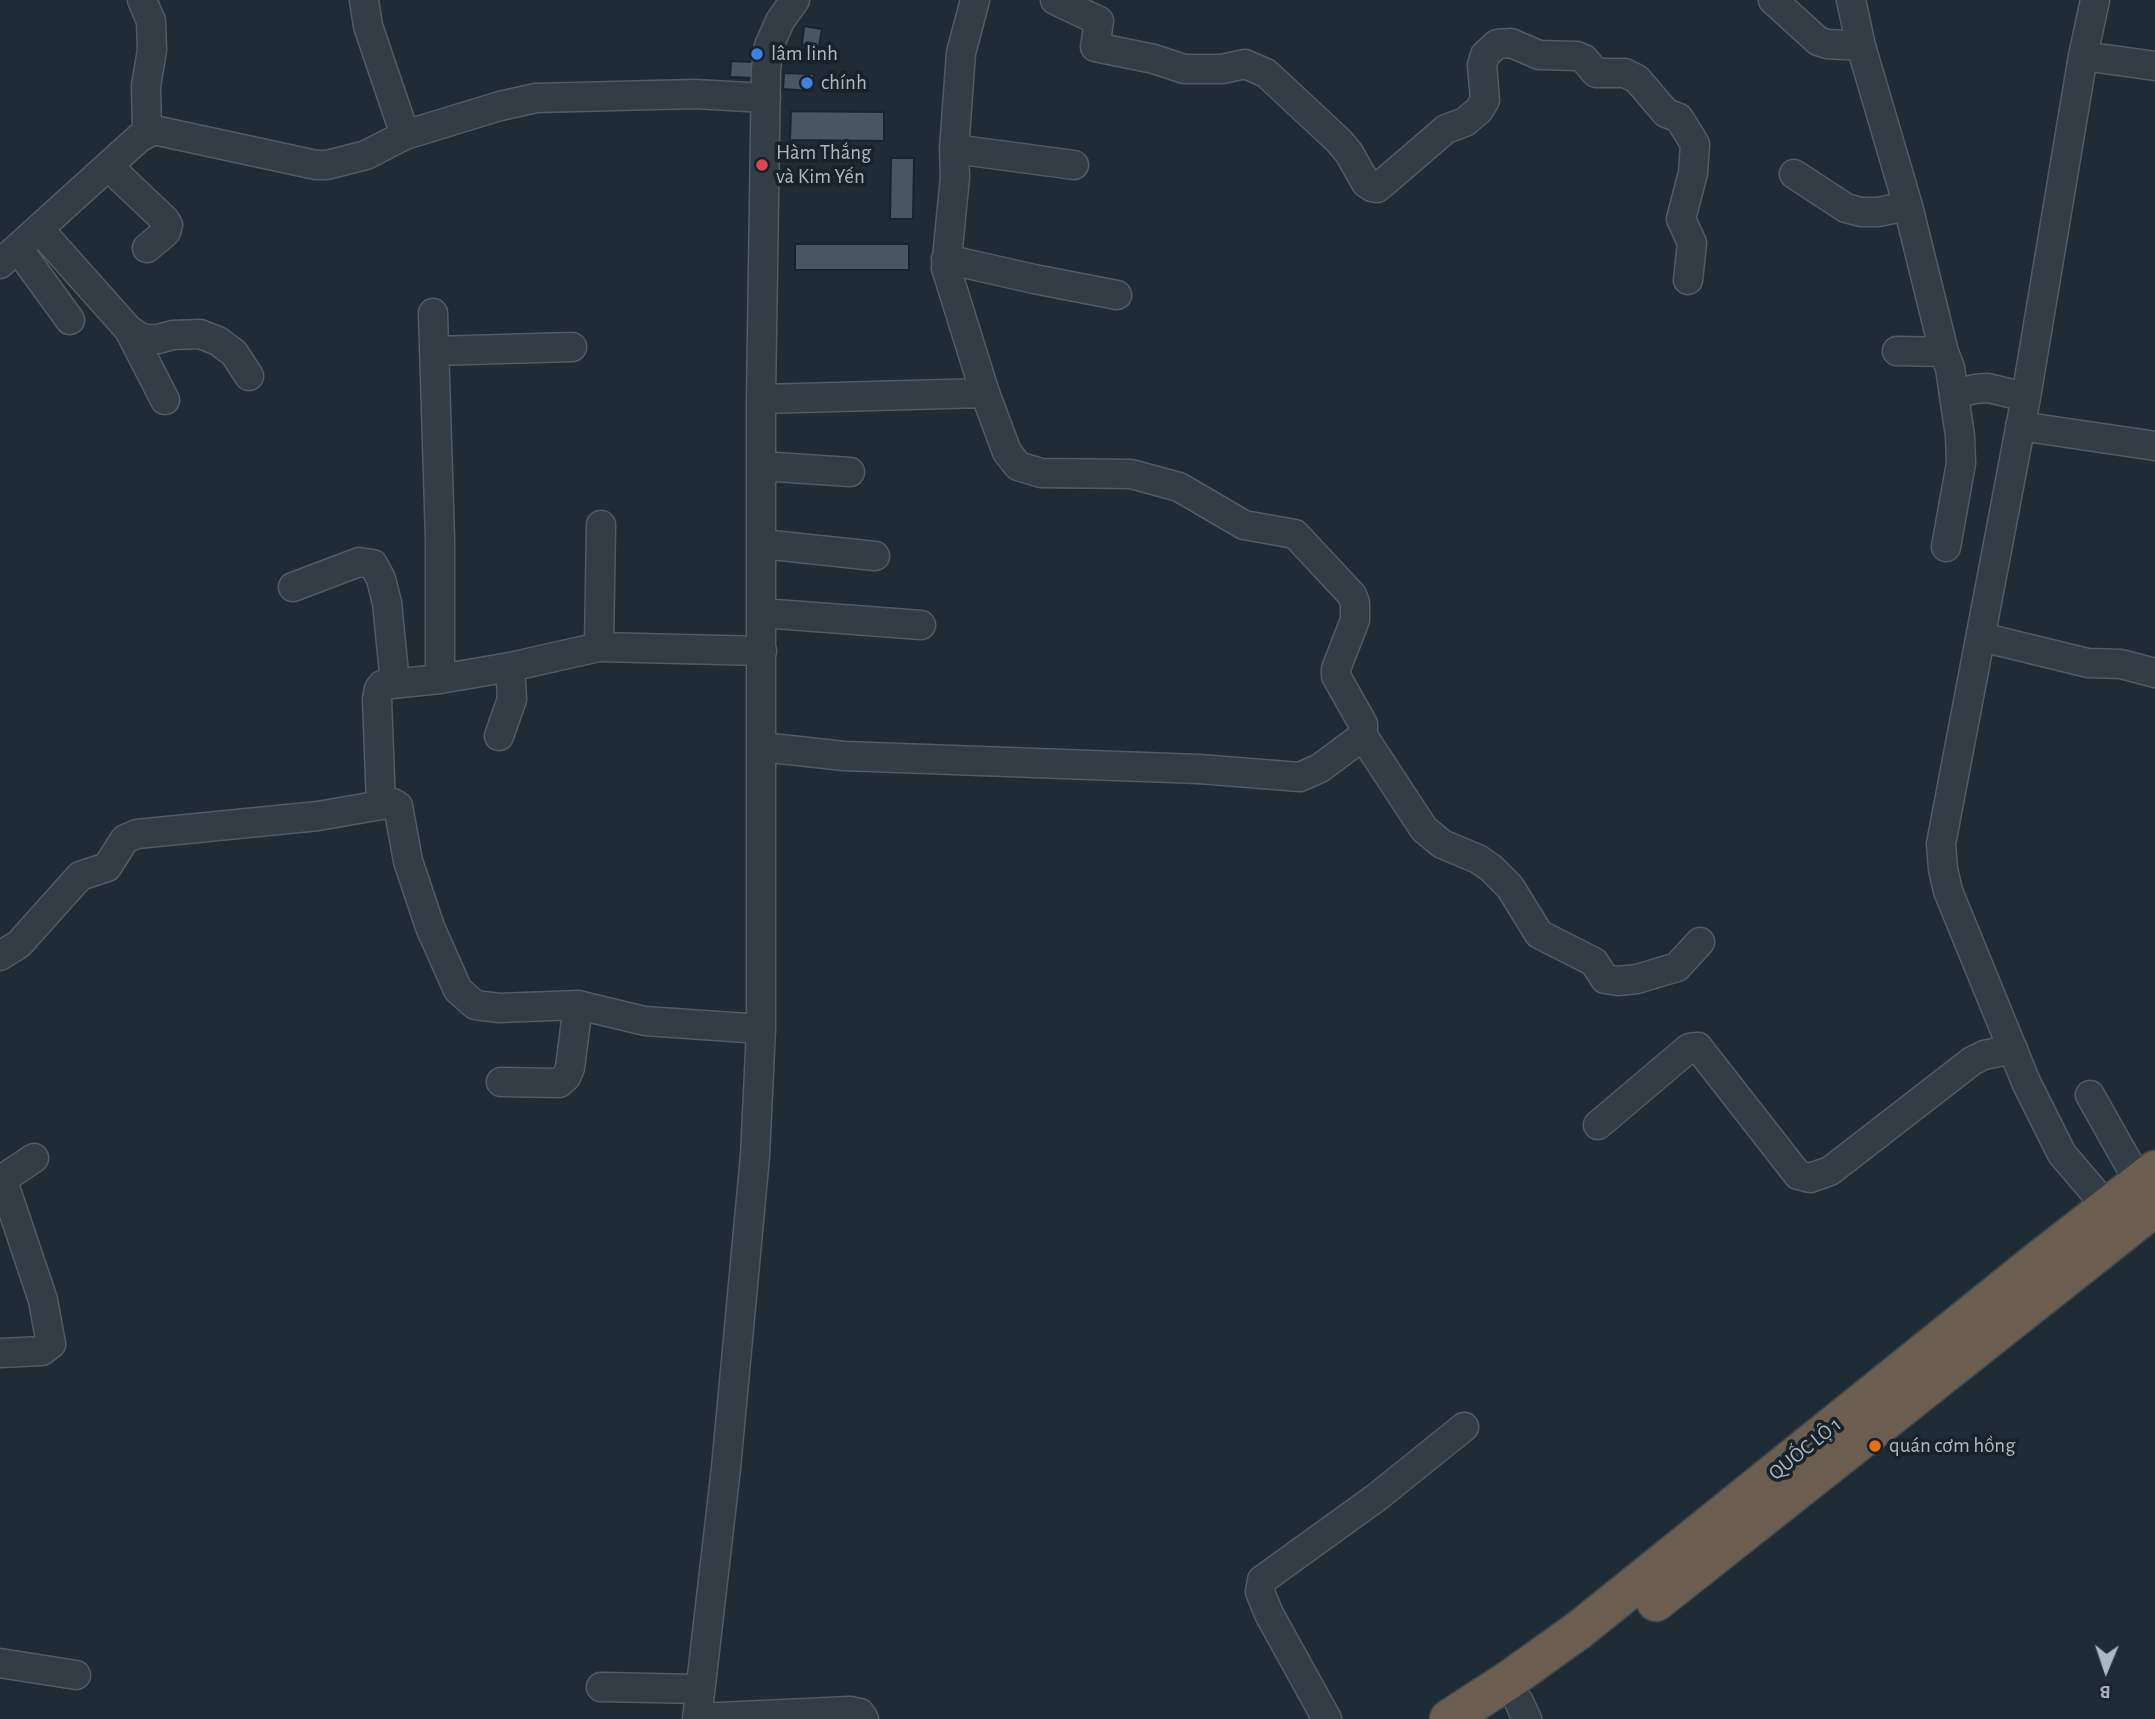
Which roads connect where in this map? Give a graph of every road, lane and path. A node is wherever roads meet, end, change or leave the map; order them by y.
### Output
1 (142, 0) edge
2 (364, 0) edge
3 (795, 0) edge
4 (975, 0) edge
5 (1055, 0) edge
6 (1773, 0) edge
7 (1851, 0) edge
8 (2095, 0) edge
9 (1861, 46) junction
10 (2083, 56) junction
11 (2155, 66) edge
12 (766, 98) junction
13 (147, 132) junction
14 (405, 135) junction
15 (954, 149) junction
16 (1074, 165) dead end
17 (108, 166) junction
18 (1794, 174) dead end
19 (1908, 206) junction
20 (40, 230) junction
21 (147, 248) dead end
22 (9, 257) edge
23 (946, 259) junction
24 (1688, 280) dead end
25 (1117, 295) dead end
26 (433, 313) dead end
27 (70, 320) dead end
28 (129, 330) junction
29 (572, 347) dead end
30 (1897, 351) dead end
31 (434, 352) junction
32 (1944, 352) junction
33 (249, 376) dead end
34 (985, 393) junction
35 (2006, 393) junction
36 (1955, 394) junction
37 (761, 399) junction
38 (165, 400) dead end
39 (2020, 426) junction
40 (2155, 446) edge
41 (761, 466) junction
42 (850, 472) dead end
43 (601, 525) dead end
44 (762, 544) junction
45 (1945, 547) dead end
46 (875, 556) dead end
47 (293, 587) dead end
48 (762, 613) junction
49 (921, 625) dead end
50 (1981, 637) junction
51 (599, 647) junction
52 (762, 651) junction
53 (510, 667) junction
54 (2155, 673) edge
55 (440, 679) junction
56 (396, 683) junction
57 (499, 736) dead end
58 (1363, 736) junction
59 (762, 747) junction
60 (381, 805) junction
61 (1700, 942) dead end
62 (0, 956) edge
63 (578, 1004) junction
64 (761, 1029) junction
65 (2013, 1049) junction
66 (501, 1082) dead end
67 (2090, 1095) dead end
68 (1598, 1125) dead end
69 (34, 1158) dead end
70 (2137, 1199) edge
71 (0, 1353) edge
72 (1464, 1427) dead end
73 (0, 1663) edge
74 (76, 1675) dead end
75 (601, 1687) dead end
76 (700, 1689) junction
77 (1514, 1713) edge
78 (697, 1719) edge
79 (864, 1719) edge
80 (1327, 1719) edge
81 (1449, 1719) edge

1 - 13 street
2 - 14 street
3 - 12 street
4 - 15 street
5 - 24 street
6 - 9 street
7 - 9 street
8 - 10 street
9 - 19 street
10 - 11 street
10 - 35 street
12 - 14 street
12 - 37 street
13 - 14 street
13 - 17 street
15 - 16 street
15 - 23 street
17 - 20 street
17 - 21 street
18 - 19 street
19 - 32 street
20 - 22 street
20 - 28 street
22 - 27 street
23 - 25 street
23 - 34 street
26 - 31 street
28 - 33 street
28 - 38 street
29 - 31 street
30 - 32 street
31 - 55 street
32 - 36 street
34 - 37 street
34 - 58 street
35 - 36 street
35 - 39 street
36 - 45 street
37 - 41 street
39 - 40 street
39 - 50 street
41 - 42 street
41 - 44 street
43 - 51 street
44 - 46 street
44 - 48 street
47 - 56 street
48 - 49 street
48 - 52 street
50 - 54 street
50 - 65 street
51 - 52 street
51 - 53 street
52 - 59 street
53 - 55 street
53 - 57 street
55 - 56 street
56 - 60 street
58 - 59 street
58 - 61 street
59 - 64 street
60 - 62 street
60 - 63 street
63 - 64 street
63 - 66 street
64 - 76 street
65 - 68 street
65 - 70 street
67 - 70 street
69 - 71 street
70 - 77 highway, QUỐC LỘ 1
70 - 81 highway, QUỐC LỘ 1
72 - 80 street
73 - 74 street
75 - 76 street
76 - 78 street
78 - 79 street

